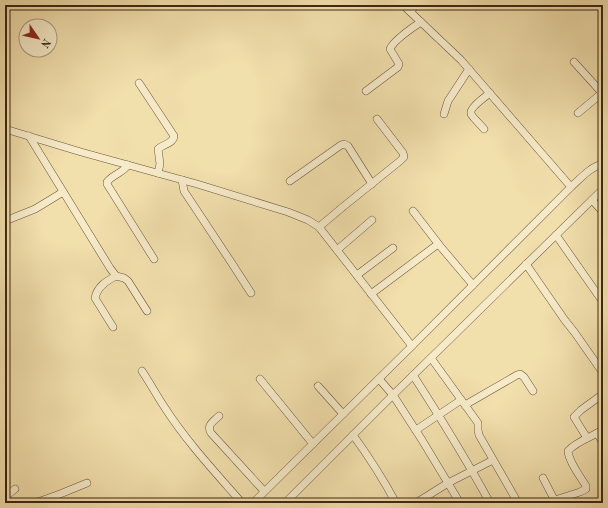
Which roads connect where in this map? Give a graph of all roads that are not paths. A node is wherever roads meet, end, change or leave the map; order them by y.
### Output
1 (404, 5) edge
2 (417, 5) edge
3 (410, 11) junction
4 (421, 22) junction
5 (574, 62) dead end
6 (469, 69) junction
7 (140, 83) dead end
8 (366, 91) dead end
9 (490, 93) junction
10 (603, 94) edge
11 (578, 113) dead end
12 (444, 114) dead end
13 (377, 119) dead end
14 (5, 129) edge
15 (484, 129) dead end
16 (29, 136) junction
17 (603, 163) edge
18 (128, 165) junction
19 (158, 173) junction
20 (182, 180) junction
21 (290, 181) dead end
22 (372, 184) junction
23 (571, 187) junction
24 (603, 189) edge
25 (63, 192) junction
26 (592, 200) junction
27 (413, 211) dead end
28 (603, 212) edge
29 (372, 220) dead end
30 (5, 221) edge
31 (319, 227) junction
32 (556, 235) junction
33 (438, 244) junction
34 (393, 248) dead end
35 (337, 250) junction
36 (154, 259) dead end
37 (526, 264) junction
38 (357, 275) junction
39 (116, 276) junction
40 (472, 285) junction
41 (251, 293) dead end
42 (371, 294) junction
43 (603, 302) edge
44 (147, 311) dead end
45 (113, 327) dead end
46 (412, 346) junction
47 (430, 358) junction
48 (142, 371) dead end
49 (603, 373) edge
50 (413, 376) junction
51 (260, 379) dead end
52 (380, 381) junction
53 (318, 386) dead end
54 (533, 390) dead end
55 (392, 393) junction
56 (603, 394) edge
57 (463, 402) junction
58 (343, 414) junction
59 (438, 415) junction
60 (219, 416) dead end
61 (416, 430) junction
62 (600, 431) edge
63 (353, 435) junction
64 (587, 438) junction
65 (603, 442) edge
66 (313, 444) junction
67 (493, 460) junction
68 (473, 470) junction
69 (543, 478) dead end
70 (88, 483) dead end
71 (448, 483) junction
72 (15, 489) dead end
73 (264, 491) junction
74 (5, 497) edge
75 (555, 501) edge
76 (34, 503) edge
77 (242, 503) edge
78 (253, 503) edge
79 (285, 503) edge
80 (396, 503) edge
81 (416, 503) edge
82 (460, 503) edge
83 (490, 503) edge
84 (518, 503) edge

1 - 3 street
2 - 3 street
3 - 4 street
4 - 6 street
4 - 8 street
5 - 10 street
6 - 9 street
6 - 12 street
7 - 19 street
9 - 15 street
9 - 23 street
10 - 11 street
13 - 22 street
14 - 16 street
16 - 18 street
16 - 25 street
17 - 23 street
18 - 19 street
18 - 36 street
19 - 20 street
20 - 31 street
20 - 41 street
21 - 22 street
22 - 31 street
23 - 40 street
24 - 26 street
25 - 30 street
25 - 39 street
26 - 28 street
26 - 32 street
27 - 33 street
29 - 35 street
31 - 35 street
32 - 37 street
32 - 43 street
33 - 40 street
33 - 42 street
34 - 38 street
35 - 38 street
37 - 47 street
37 - 49 street
38 - 42 street
39 - 44 street
39 - 45 street
40 - 46 street
42 - 46 street
46 - 52 street
47 - 50 street
47 - 57 street
48 - 77 street
50 - 55 street
50 - 59 street
51 - 66 street
52 - 55 street
52 - 58 street
53 - 58 street
54 - 57 street
55 - 61 street
55 - 63 street
56 - 64 street
57 - 59 street
57 - 67 street
58 - 66 street
59 - 61 street
59 - 68 street
60 - 73 street
61 - 71 street
62 - 64 street
62 - 65 street
63 - 79 street
63 - 80 street
64 - 75 street
66 - 73 street
67 - 68 street
67 - 84 street
68 - 71 street
68 - 83 street
69 - 75 street
70 - 76 street
71 - 81 street
71 - 82 street
72 - 74 street
73 - 78 street

